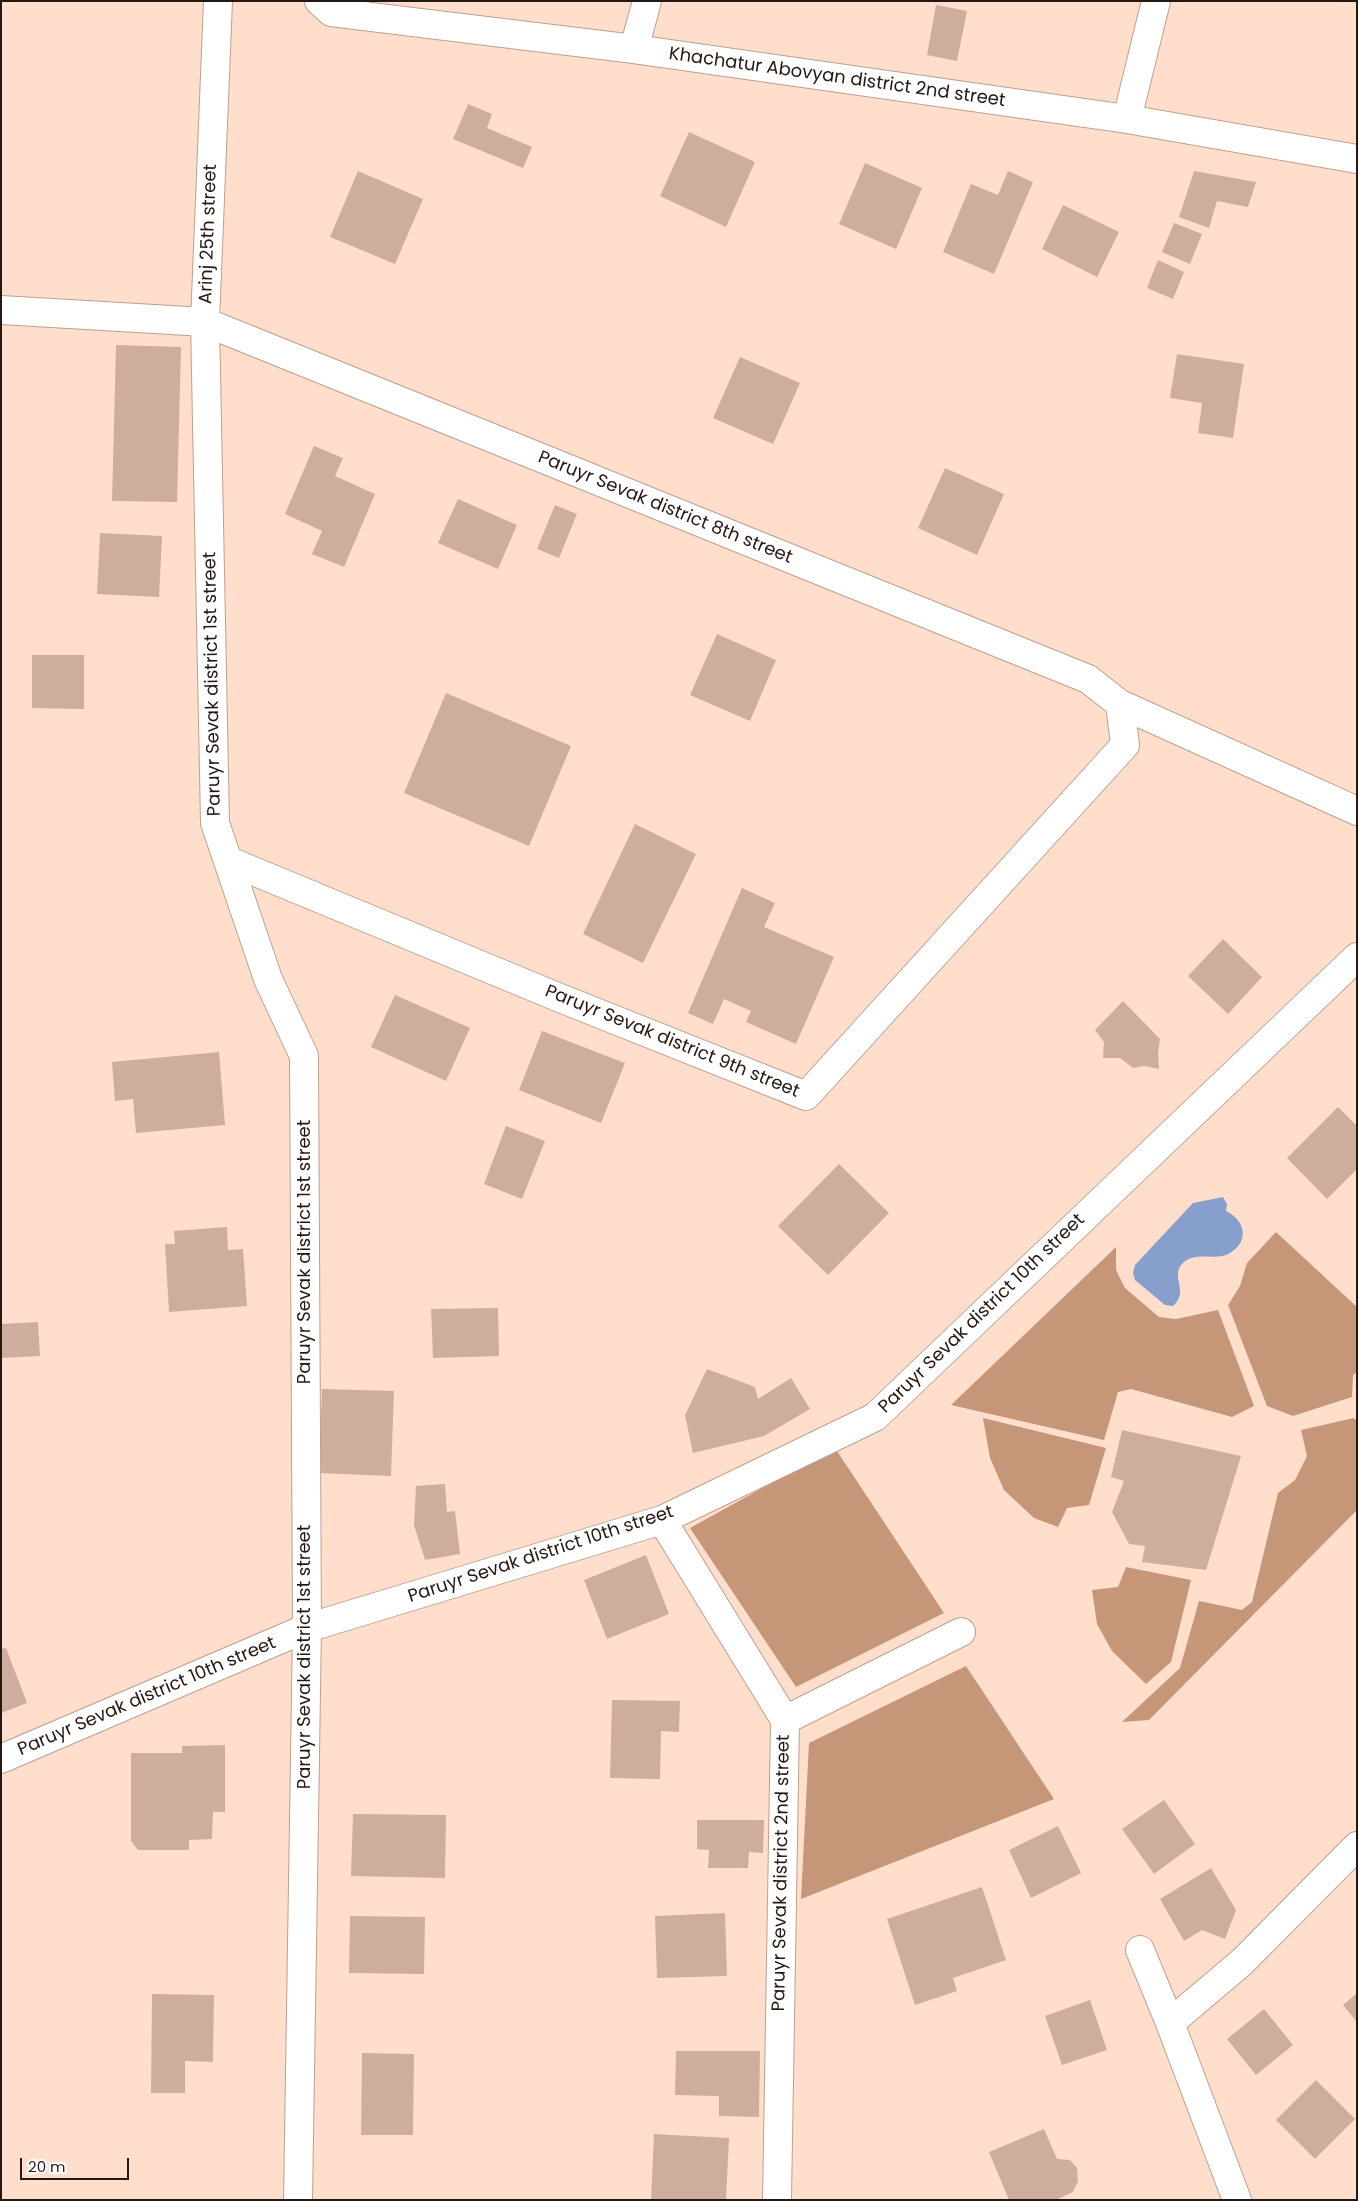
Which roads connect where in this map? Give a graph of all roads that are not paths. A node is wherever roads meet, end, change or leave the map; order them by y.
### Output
1 (218, 1) edge
2 (319, 1) edge
3 (646, 1) edge
4 (1156, 1) edge
5 (634, 50) junction
6 (1127, 120) junction
7 (1357, 159) edge
8 (1, 310) edge
9 (205, 322) junction
10 (1120, 704) junction
11 (1357, 811) edge
12 (229, 860) junction
13 (1357, 956) edge
14 (662, 1520) junction
15 (307, 1628) junction
16 (961, 1632) dead end
17 (785, 1720) junction
18 (1, 1759) edge
19 (1357, 1846) edge
20 (1140, 1950) dead end
21 (1170, 2022) junction
22 (298, 2200) edge
23 (777, 2200) edge
24 (1237, 2200) edge

1 - 9 street, Arinj 25th street
2 - 5 street, Khachatur Abovyan district 2nd street
3 - 5 street
4 - 6 street
5 - 6 street, Khachatur Abovyan district 2nd street
6 - 7 street, Khachatur Abovyan district 2nd street
8 - 9 street, Arinj 25th street
9 - 10 street, Paruyr Sevak district 8th street
9 - 12 street, Paruyr Sevak district 1st street
10 - 11 street, Paruyr Sevak district 8th street
10 - 12 street, Paruyr Sevak district 9th street
12 - 15 street, Paruyr Sevak district 1st street
13 - 14 street, Paruyr Sevak district 10th street
14 - 15 street, Paruyr Sevak district 10th street
14 - 17 street, Paruyr Sevak district 2nd street
15 - 18 street, Paruyr Sevak district 10th street
15 - 22 street, Paruyr Sevak district 1st street
16 - 17 street
17 - 23 street, Paruyr Sevak district 2nd street
19 - 21 street
20 - 21 street
21 - 24 street

